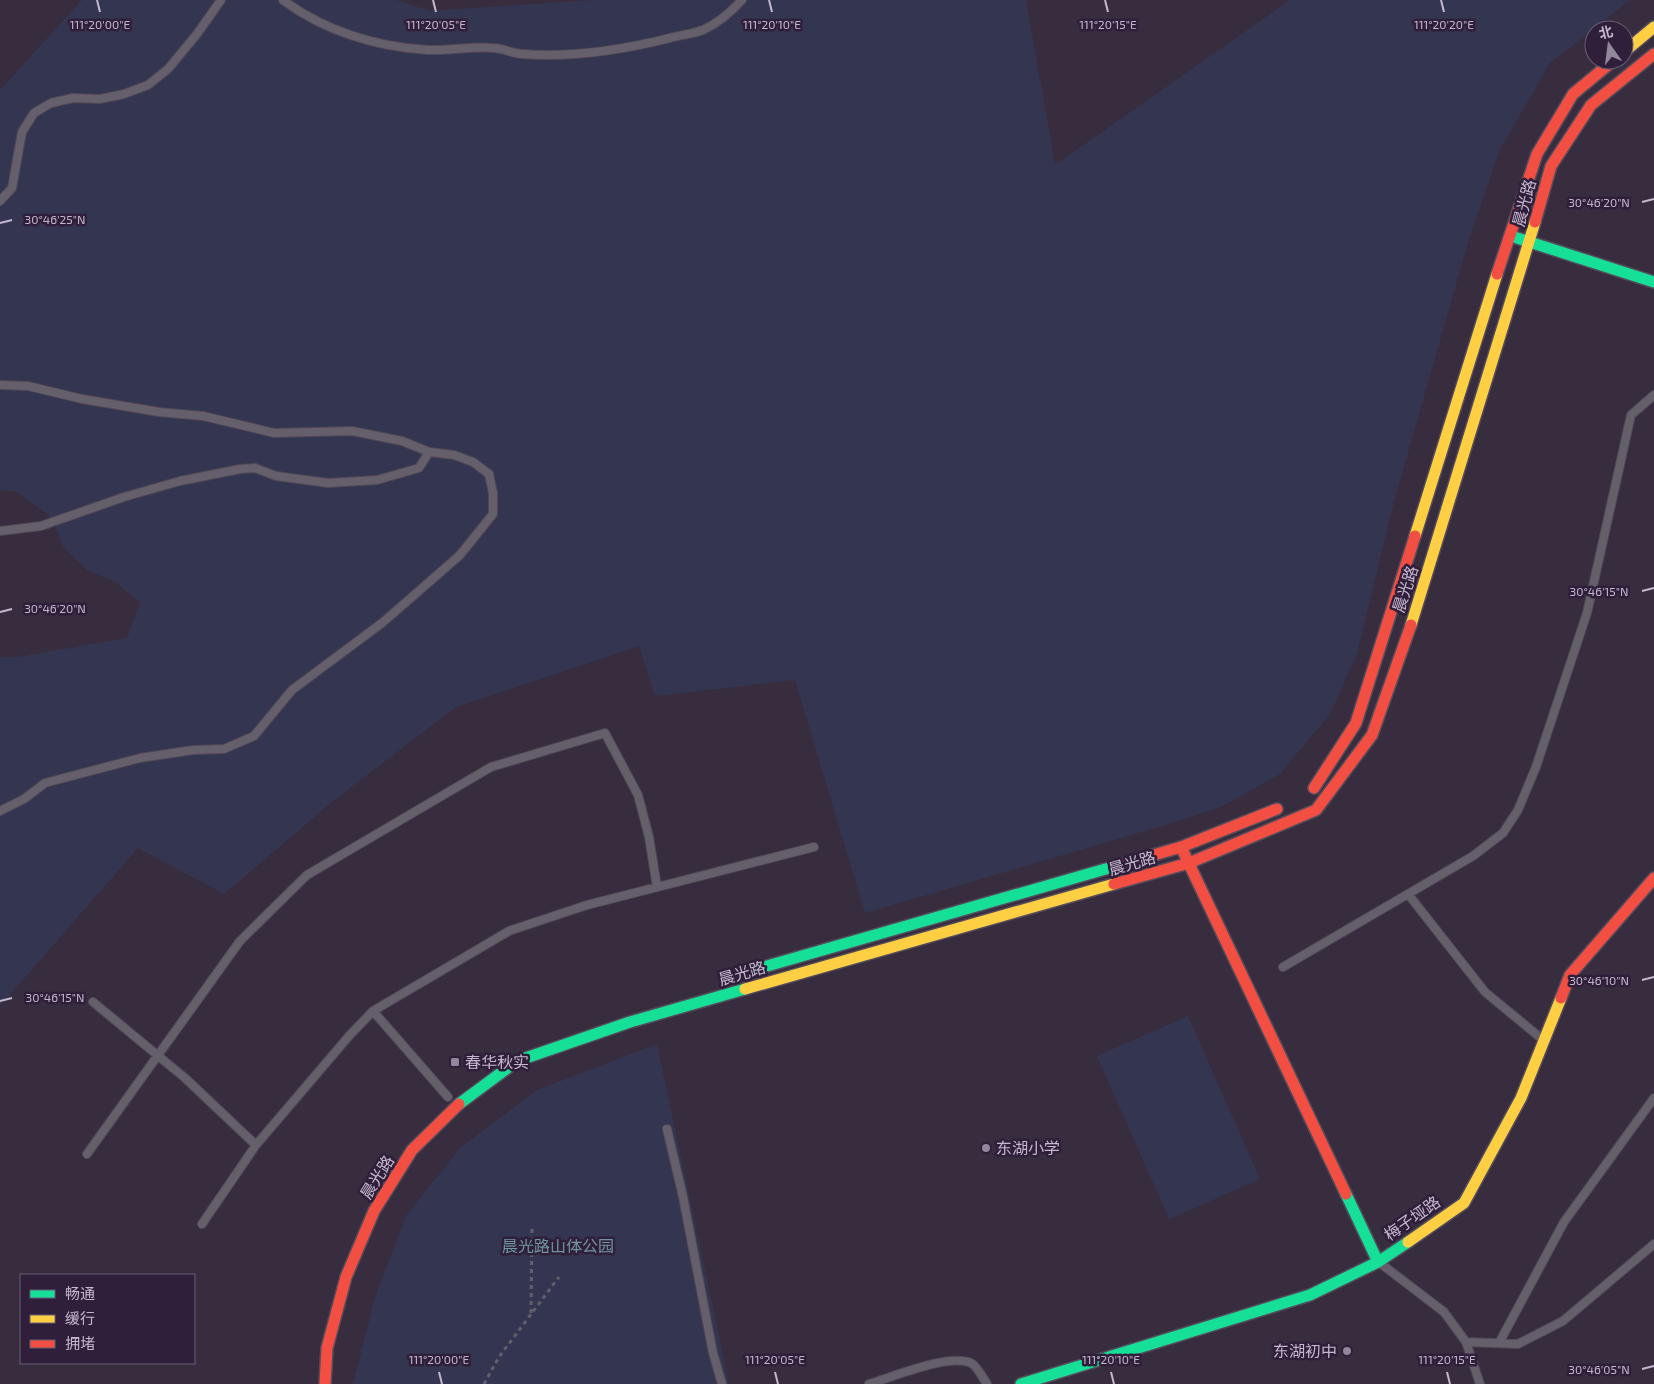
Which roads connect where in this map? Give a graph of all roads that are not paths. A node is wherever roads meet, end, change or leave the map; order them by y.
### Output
1 (221, 0) edge
2 (283, 0) edge
3 (742, 0) edge
4 (1654, 27) edge
5 (1634, 44) edge
6 (1654, 54) edge
7 (1602, 70) edge
8 (0, 201) edge
9 (1509, 235) junction
10 (1530, 242) junction
11 (1654, 282) edge
12 (0, 385) edge
13 (1654, 395) edge
14 (428, 452) junction
15 (0, 531) edge
16 (1309, 797) dead end
17 (1290, 804) dead end
18 (0, 811) edge
19 (814, 847) dead end
20 (1181, 847) junction
21 (1189, 864) junction
22 (1654, 878) edge
23 (657, 887) junction
24 (1408, 894) junction
25 (1283, 967) dead end
26 (756, 969) dead end
27 (93, 1002) dead end
28 (373, 1011) junction
29 (1544, 1040) junction
30 (157, 1055) junction
31 (448, 1097) dead end
32 (1654, 1098) edge
33 (667, 1130) dead end
34 (256, 1145) junction
35 (87, 1154) dead end
36 (202, 1224) dead end
37 (1654, 1244) edge
38 (1378, 1262) junction
39 (1466, 1342) junction
40 (1499, 1343) junction
41 (1038, 1381) edge
42 (325, 1384) edge
43 (722, 1384) edge
44 (869, 1384) edge
45 (987, 1384) edge
46 (1021, 1384) edge
47 (1480, 1384) edge

1 - 8 lane
2 - 3 lane
4 - 5 main road
6 - 10 main road, 晨光路
7 - 9 main road, 晨光路
9 - 10 main road
9 - 16 main road, 晨光路
10 - 11 main road
10 - 21 main road, 晨光路
12 - 14 lane
13 - 24 lane
14 - 15 lane
14 - 18 lane
17 - 20 main road, 晨光路
19 - 23 lane
20 - 21 main road
20 - 26 main road, 晨光路
21 - 38 main road
21 - 42 main road, 晨光路
22 - 29 main road, 梅子垭路
23 - 28 lane
23 - 30 lane
24 - 25 lane
24 - 29 lane
27 - 30 lane
28 - 31 lane
28 - 34 lane
29 - 38 main road, 梅子垭路
30 - 34 lane
30 - 35 lane
32 - 40 lane
33 - 43 lane
34 - 36 lane
37 - 40 lane
38 - 39 lane
38 - 41 main road, 梅子垭路
39 - 40 lane
39 - 47 lane
41 - 46 main road, 梅子垭路
44 - 45 lane

